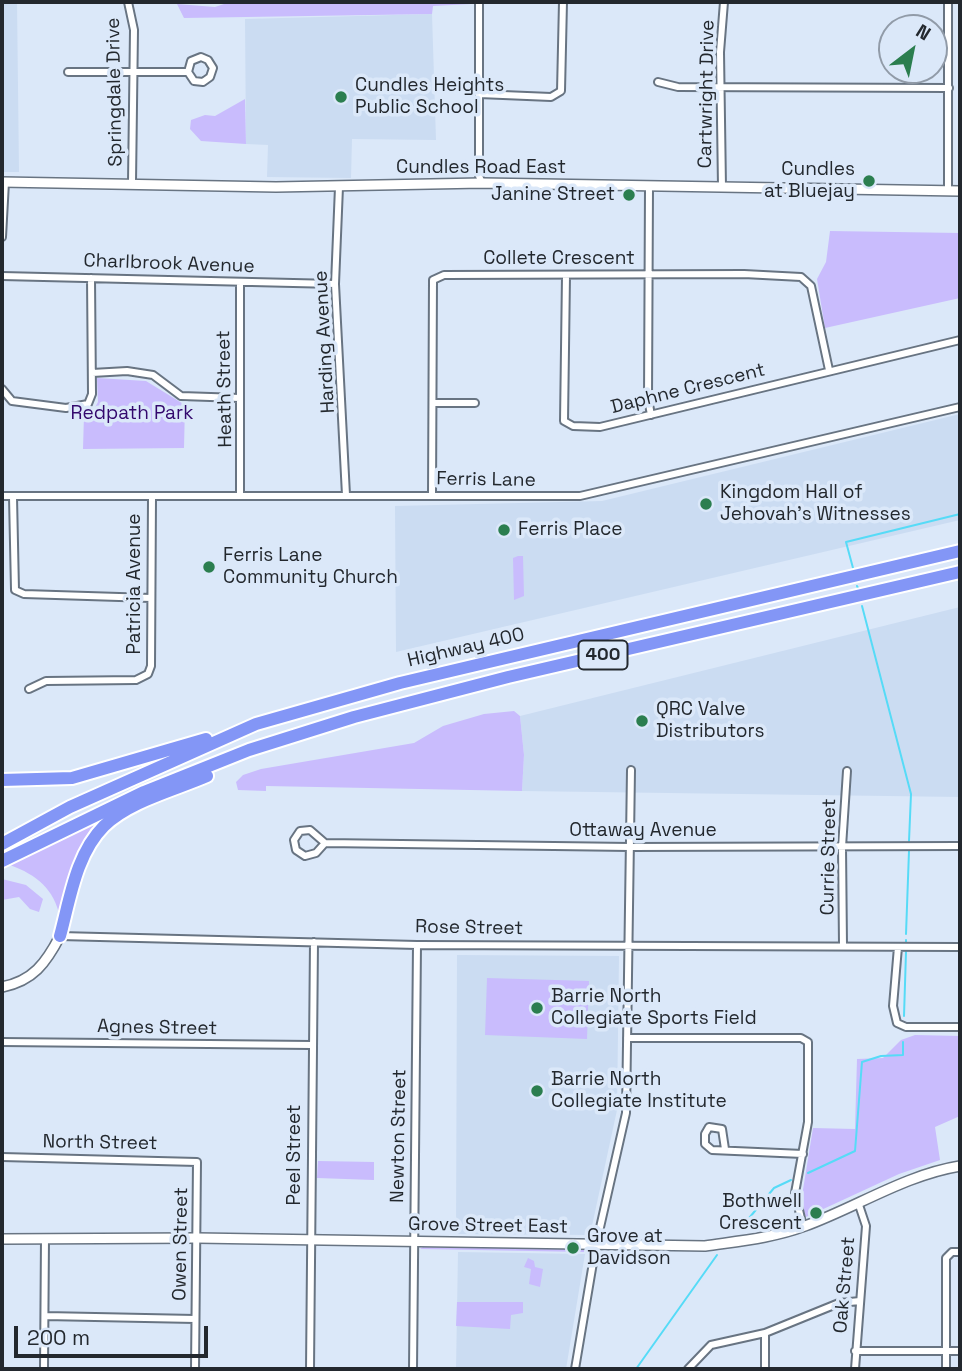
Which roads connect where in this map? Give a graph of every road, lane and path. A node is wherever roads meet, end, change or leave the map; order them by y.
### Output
1 (128, 2) edge
2 (479, 2) edge
3 (563, 2) edge
4 (724, 2) edge
5 (948, 2) edge
6 (68, 72) dead end
7 (134, 72) junction
8 (188, 72) junction
9 (658, 82) dead end
10 (722, 86) junction
11 (948, 88) junction
12 (479, 94) junction
13 (3, 182) edge
14 (132, 182) junction
15 (482, 183) junction
16 (339, 187) junction
17 (649, 187) junction
18 (722, 187) junction
19 (948, 191) junction
20 (960, 191) edge
21 (2, 237) edge
22 (648, 275) junction
23 (2, 276) edge
24 (566, 276) junction
25 (91, 278) junction
26 (240, 282) junction
27 (335, 284) junction
28 (960, 340) edge
29 (829, 370) junction
30 (92, 373) junction
31 (2, 389) edge
32 (240, 398) junction
33 (433, 403) junction
34 (475, 403) dead end
35 (960, 407) edge
36 (651, 415) junction
37 (346, 495) junction
38 (432, 495) junction
39 (2, 496) edge
40 (240, 496) junction
41 (13, 497) junction
42 (152, 498) junction
43 (960, 551) edge
44 (960, 572) edge
45 (151, 598) junction
46 (29, 689) dead end
47 (256, 724) junction
48 (249, 750) junction
49 (631, 770) dead end
50 (847, 771) dead end
51 (2, 780) edge
52 (2, 844) edge
53 (325, 844) junction
54 (960, 846) edge
55 (630, 847) junction
56 (842, 847) junction
57 (2, 860) edge
58 (60, 936) junction
59 (314, 942) junction
60 (417, 945) junction
61 (843, 945) junction
62 (628, 947) junction
63 (898, 947) junction
64 (960, 947) edge
65 (2, 987) edge
66 (960, 1027) edge
67 (627, 1038) junction
68 (2, 1042) edge
69 (312, 1045) junction
70 (724, 1149) dead end
71 (803, 1154) junction
72 (2, 1157) edge
73 (197, 1162) joint
74 (960, 1166) edge
75 (859, 1205) junction
76 (803, 1227) junction
77 (45, 1238) junction
78 (197, 1238) junction
79 (2, 1239) edge
80 (311, 1240) junction
81 (414, 1243) junction
82 (596, 1245) junction
83 (960, 1252) edge
84 (860, 1301) junction
85 (45, 1316) junction
86 (195, 1319) junction
87 (765, 1333) junction
88 (855, 1351) junction
89 (946, 1351) junction
90 (960, 1351) edge
91 (44, 1369) edge
92 (195, 1369) edge
93 (310, 1369) edge
94 (413, 1369) edge
95 (575, 1369) edge
96 (688, 1369) edge
97 (765, 1369) edge
98 (855, 1369) edge
99 (946, 1369) edge

1 - 7 street, Springdale Drive
2 - 12 street
3 - 12 street
4 - 10 street, Cartwright Drive
5 - 11 street
6 - 7 street
7 - 8 street
7 - 14 street, Springdale Drive
8 - 8 street
9 - 10 street
10 - 11 street
10 - 18 street, Cartwright Drive
11 - 19 street
12 - 15 street
13 - 14 street, Cundles Road East
13 - 21 street
14 - 16 street, Cundles Road East
15 - 16 street, Cundles Road East
15 - 17 street, Cundles Road East
16 - 27 street, Harding Avenue
17 - 18 street, Cundles Road East
17 - 22 street
18 - 19 street, Cundles Road East
19 - 20 street, Cundles Road East
22 - 24 street, Collete Crescent
22 - 29 street, Collete Crescent
22 - 36 street
23 - 25 street, Charlbrook Avenue
24 - 33 street, Collete Crescent
24 - 36 street, Daphne Crescent
25 - 26 street, Charlbrook Avenue
25 - 30 street
26 - 27 street, Charlbrook Avenue
26 - 32 street, Heath Street
27 - 37 street, Harding Avenue
28 - 29 street, Daphne Crescent
29 - 36 street, Daphne Crescent
30 - 31 street
30 - 32 street
32 - 40 street, Heath Street
33 - 34 street
33 - 38 street, Collete Crescent
35 - 38 street, Ferris Lane
37 - 38 street, Ferris Lane
37 - 40 street, Ferris Lane
39 - 41 street, Ferris Lane
40 - 42 street, Ferris Lane
41 - 42 street, Ferris Lane
41 - 45 street
42 - 45 street, Patricia Avenue
43 - 47 highway, Highway 400 / 400
44 - 48 highway, Highway 400 / 400
45 - 46 street, Patricia Avenue
47 - 51 highway
47 - 52 highway, Highway 400 / 400
48 - 57 highway, Highway 400 / 400
48 - 58 highway
49 - 55 street
50 - 56 street, Currie Street
53 - 53 street, Ottaway Avenue
53 - 55 street, Ottaway Avenue
54 - 56 street, Ottaway Avenue
55 - 56 street, Ottaway Avenue
55 - 62 street
56 - 61 street, Currie Street
58 - 59 street, Rose Street
58 - 65 street
59 - 60 street, Rose Street
59 - 69 street, Peel Street
60 - 62 street, Rose Street
60 - 81 street, Newton Street
61 - 62 street, Rose Street
61 - 63 street, Rose Street
62 - 67 street
63 - 64 street, Rose Street
63 - 66 street
67 - 71 street
67 - 82 street
68 - 69 street, Agnes Street
69 - 80 street, Peel Street
70 - 71 street
71 - 76 street
72 - 73 street, North Street
73 - 78 street, Owen Street
74 - 75 street, Grove Street East
75 - 76 street, Grove Street East
75 - 84 street, Oak Street
76 - 82 street, Grove Street East
77 - 78 street, Grove Street East
77 - 79 street, Grove Street East
77 - 85 street
78 - 80 street, Grove Street East
78 - 86 street, Owen Street
80 - 81 street, Grove Street East
80 - 93 street, Peel Street
81 - 82 street, Grove Street East
81 - 94 street, Newton Street
82 - 95 street
83 - 89 street
84 - 87 street
84 - 88 street, Oak Street
85 - 86 street
85 - 91 street
86 - 92 street, Owen Street
87 - 96 street
87 - 97 street
88 - 89 street
88 - 98 street, Oak Street
89 - 90 street
89 - 99 street

